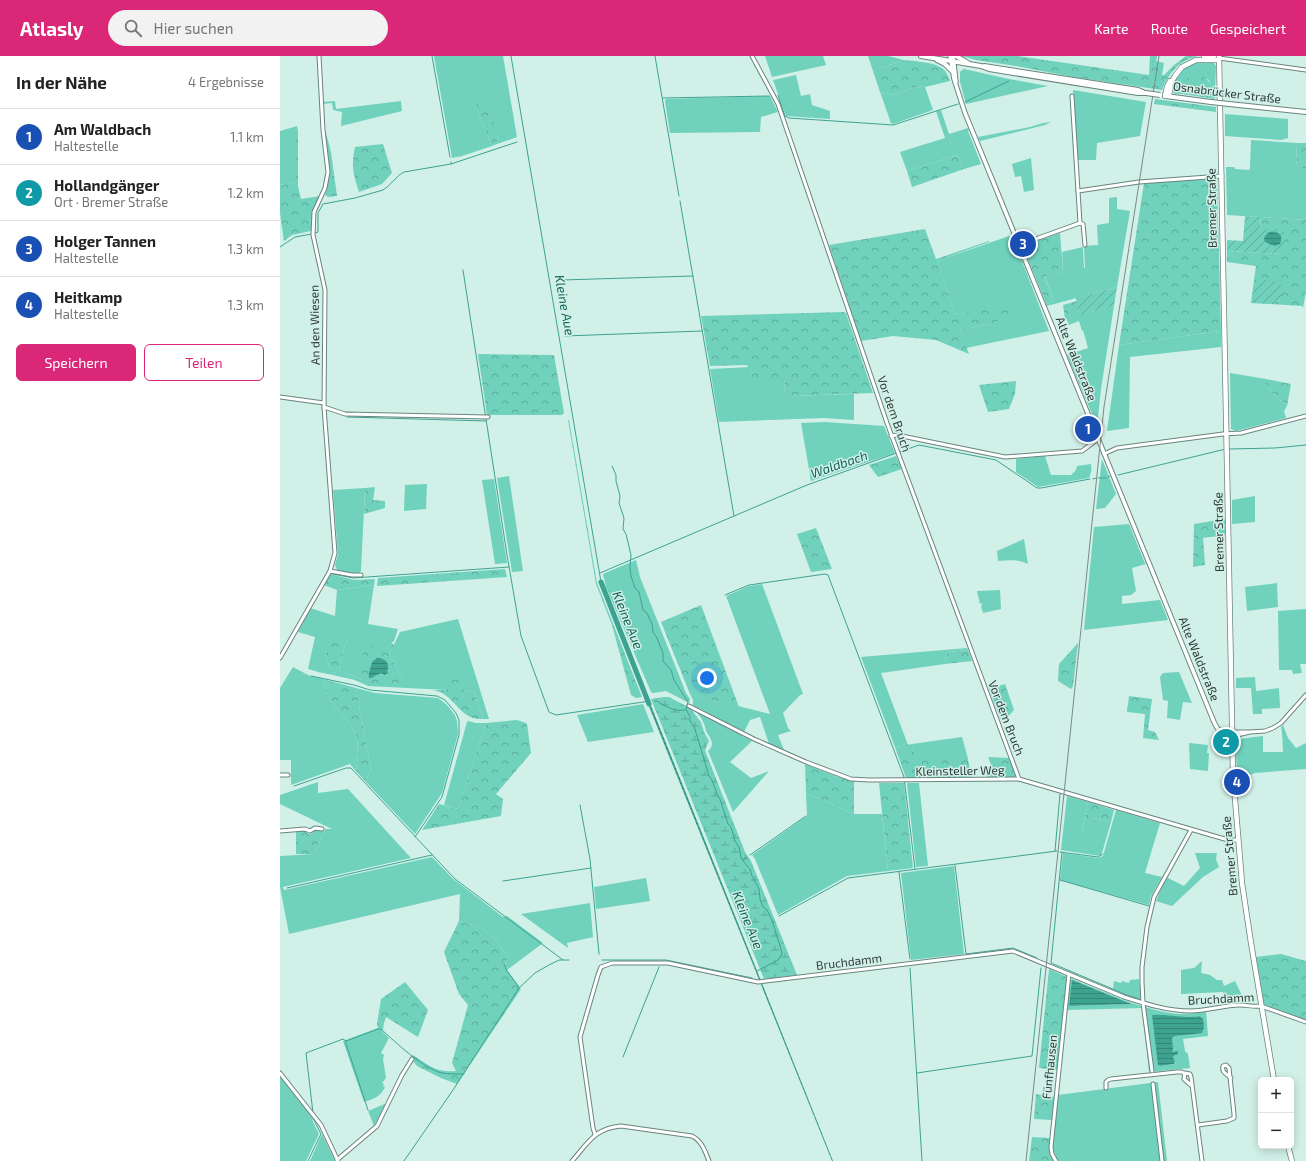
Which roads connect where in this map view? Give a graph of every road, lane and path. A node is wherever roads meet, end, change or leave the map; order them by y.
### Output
1 (319, 56) edge
2 (752, 56) edge
3 (921, 56) edge
4 (948, 56) edge
5 (953, 56) edge
6 (956, 56) edge
7 (1218, 57) edge
8 (933, 58) junction
9 (941, 60) junction
10 (952, 61) junction
11 (964, 64) junction
12 (972, 65) junction
13 (1306, 70) edge
14 (954, 71) junction
15 (1072, 96) dead end
16 (1165, 96) junction
17 (1306, 112) edge
18 (1222, 176) junction
19 (1078, 191) junction
20 (1080, 223) junction
21 (1019, 245) junction
22 (1085, 245) dead end
23 (280, 397) edge
24 (324, 405) junction
25 (1306, 416) edge
26 (486, 417) dead end
27 (1227, 434) junction
28 (891, 436) junction
29 (1098, 439) junction
30 (1104, 454) junction
31 (330, 570) junction
32 (361, 575) dead end
33 (280, 658) edge
34 (1306, 695) edge
35 (689, 706) dead end
36 (1233, 734) junction
37 (280, 775) edge
38 (288, 775) dead end
39 (1019, 779) junction
40 (322, 829) dead end
41 (1190, 830) junction
42 (280, 831) edge
43 (1238, 840) junction
44 (1069, 974) junction
45 (1143, 1003) junction
46 (1261, 1006) junction
47 (1306, 1022) edge
48 (412, 1059) dead end
49 (1152, 1071) dead end
50 (280, 1072) edge
51 (1185, 1074) junction
52 (1273, 1077) edge
53 (1230, 1078) dead end
54 (1153, 1084) dead end
55 (1192, 1086) junction
56 (1106, 1088) dead end
57 (1198, 1125) junction
58 (595, 1134) junction
59 (1289, 1149) edge
60 (338, 1161) edge
61 (572, 1161) edge
62 (709, 1161) edge
63 (1056, 1161) edge
64 (1162, 1161) edge
65 (1202, 1161) edge
66 (1292, 1161) edge

1 - 24 street, An den Wiesen
2 - 28 street, Vor dem Bruch
3 - 8 main road, Osnabrücker Straße
4 - 9 street, Alte Waldstraße
4 - 10 street, Alte Waldstraße
5 - 10 street, Alte Waldstraße
6 - 12 main road
7 - 13 street
7 - 16 main road
7 - 18 main road, Bremer Straße
8 - 9 main road, Osnabrücker Straße
8 - 14 main road
9 - 10 main road, Osnabrücker Straße
10 - 11 main road, Osnabrücker Straße
10 - 14 street, Alte Waldstraße
11 - 12 main road, Osnabrücker Straße
11 - 14 street
12 - 16 main road, Osnabrücker Straße, bridge
14 - 21 street, Alte Waldstraße
15 - 19 street
16 - 17 main road, Osnabrücker Straße, bridge
18 - 19 street
18 - 27 main road, Bremer Straße
19 - 20 street
20 - 21 street
20 - 22 street
21 - 29 street, Alte Waldstraße
23 - 24 street
24 - 26 street
24 - 31 street, An den Wiesen
25 - 27 street
27 - 30 street
27 - 36 main road, Bremer Straße
28 - 29 street
28 - 39 street, Vor dem Bruch
29 - 30 street, Alte Waldstraße
30 - 36 street, Alte Waldstraße
31 - 32 street
31 - 33 street, An den Wiesen
34 - 36 street
35 - 39 street, Kleinsteller Weg
36 - 43 main road, Bremer Straße
37 - 38 street
39 - 41 street, Kleinsteller Weg
40 - 42 street
41 - 43 street, Kleinsteller Weg
41 - 45 street
43 - 46 main road, Bremer Straße
44 - 45 street, Bruchdamm
44 - 58 street, Bruchdamm
44 - 63 street, Fünfhausen
45 - 46 street, Bruchdamm
45 - 49 street
46 - 47 street, Bruchdamm
46 - 52 main road, Bremer Straße
48 - 60 street
50 - 60 street
51 - 55 street
51 - 55 street
51 - 56 street
53 - 57 street
54 - 64 street
55 - 57 street
57 - 65 street
58 - 61 street
58 - 62 street
59 - 66 main road

